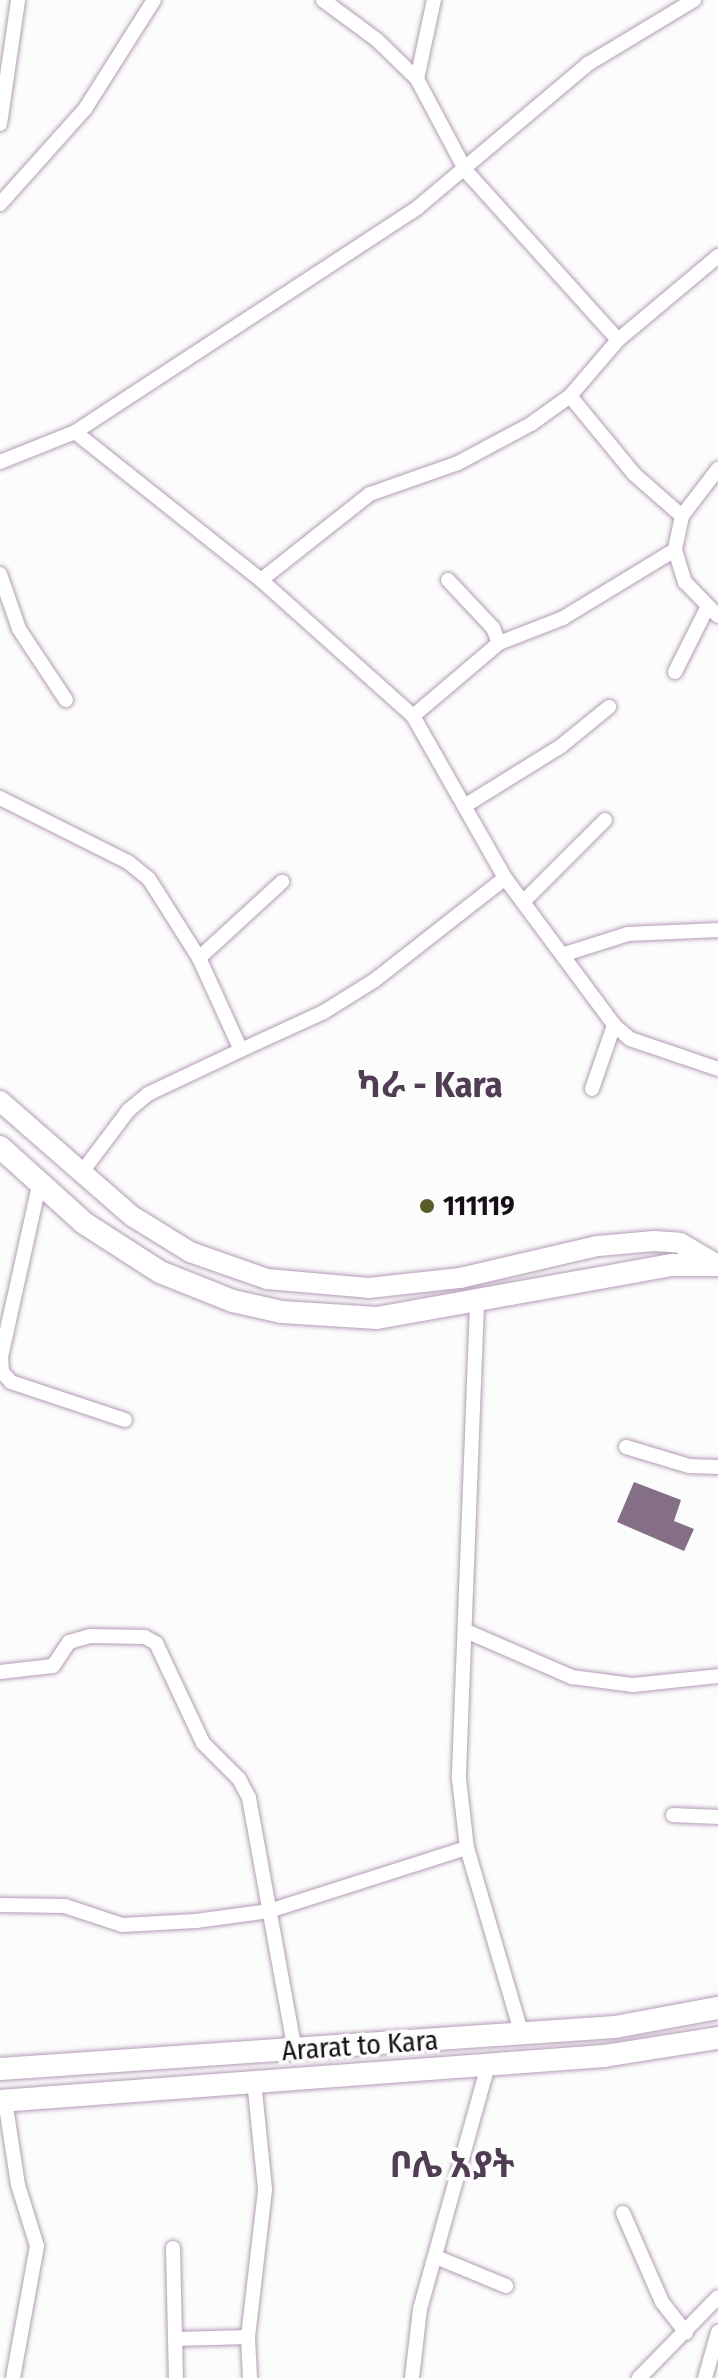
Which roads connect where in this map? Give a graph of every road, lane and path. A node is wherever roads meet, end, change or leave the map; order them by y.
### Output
1 (18, 0) edge
2 (154, 0) edge
3 (323, 0) edge
4 (434, 0) edge
5 (694, 0) edge
6 (417, 79) junction
7 (0, 124) edge
8 (466, 171) junction
9 (0, 204) edge
10 (718, 256) edge
11 (618, 340) junction
12 (570, 396) junction
13 (75, 432) junction
14 (0, 462) edge
15 (718, 469) edge
16 (682, 516) junction
17 (675, 550) junction
18 (0, 574) edge
19 (261, 580) junction
20 (448, 580) dead end
21 (712, 612) edge
22 (499, 643) junction
23 (675, 672) dead end
24 (66, 700) dead end
25 (609, 707) dead end
26 (413, 716) junction
27 (0, 798) edge
28 (466, 805) junction
29 (605, 820) dead end
30 (505, 878) junction
31 (282, 882) dead end
32 (525, 900) junction
33 (718, 930) edge
34 (565, 954) junction
35 (199, 958) junction
36 (614, 1025) junction
37 (241, 1050) junction
38 (718, 1069) edge
39 (592, 1089) dead end
40 (0, 1101) edge
41 (0, 1147) edge
42 (82, 1172) junction
43 (40, 1181) junction
44 (718, 1265) edge
45 (477, 1304) junction
46 (125, 1420) dead end
47 (626, 1447) dead end
48 (718, 1467) edge
49 (466, 1631) junction
50 (0, 1672) edge
51 (718, 1676) edge
52 (673, 1815) dead end
53 (718, 1817) edge
54 (467, 1848) junction
55 (0, 1905) edge
56 (269, 1911) junction
57 (718, 2008) edge
58 (522, 2035) junction
59 (718, 2038) edge
60 (446, 2040) junction
61 (295, 2050) junction
62 (488, 2066) junction
63 (0, 2069) edge
64 (451, 2069) junction
65 (254, 2081) junction
66 (2, 2101) edge
67 (623, 2213) dead end
68 (173, 2248) dead end
69 (436, 2257) junction
70 (506, 2286) dead end
71 (718, 2297) edge
72 (718, 2332) edge
73 (686, 2333) junction
74 (248, 2337) junction
75 (175, 2339) junction
76 (13, 2378) edge
77 (176, 2378) edge
78 (250, 2378) edge
79 (412, 2378) edge
80 (639, 2378) edge
81 (705, 2378) edge

1 - 7 street
2 - 9 street
3 - 6 street
4 - 6 street
5 - 8 street
6 - 8 street
8 - 11 street
8 - 13 street
10 - 11 street
11 - 12 street
12 - 16 street
12 - 19 street
13 - 14 street
13 - 19 street
15 - 16 street
16 - 17 street
17 - 21 street
17 - 22 street
18 - 24 street
19 - 26 street
20 - 22 street
21 - 23 street
22 - 26 street
25 - 28 street
26 - 28 street
27 - 35 street
28 - 30 street
29 - 32 street
30 - 32 street
30 - 37 street
31 - 35 street
32 - 34 street
33 - 34 street
34 - 36 street
35 - 37 street
36 - 38 street
36 - 39 street
37 - 42 street
40 - 42 street
41 - 43 main road
42 - 44 street
43 - 45 main road
43 - 46 street
44 - 45 main road
45 - 49 street
47 - 48 street
49 - 51 street
49 - 54 street
50 - 56 street
52 - 53 street
54 - 56 street
54 - 58 street
55 - 56 street
56 - 61 street
57 - 58 main road, Ararat to Kara
58 - 60 main road, Ararat to Kara
59 - 62 main road, Ararat to Kara
60 - 61 main road, Ararat to Kara
60 - 64 main road
61 - 63 main road, Ararat to Kara
62 - 64 main road, Ararat to Kara
62 - 69 street
64 - 65 main road, Ararat to Kara
65 - 66 main road, Ararat to Kara
65 - 74 street
66 - 76 street
67 - 73 street
68 - 75 street
69 - 70 street
69 - 79 street
71 - 73 street
72 - 81 street
73 - 80 street
74 - 75 street
74 - 78 street
75 - 77 street

